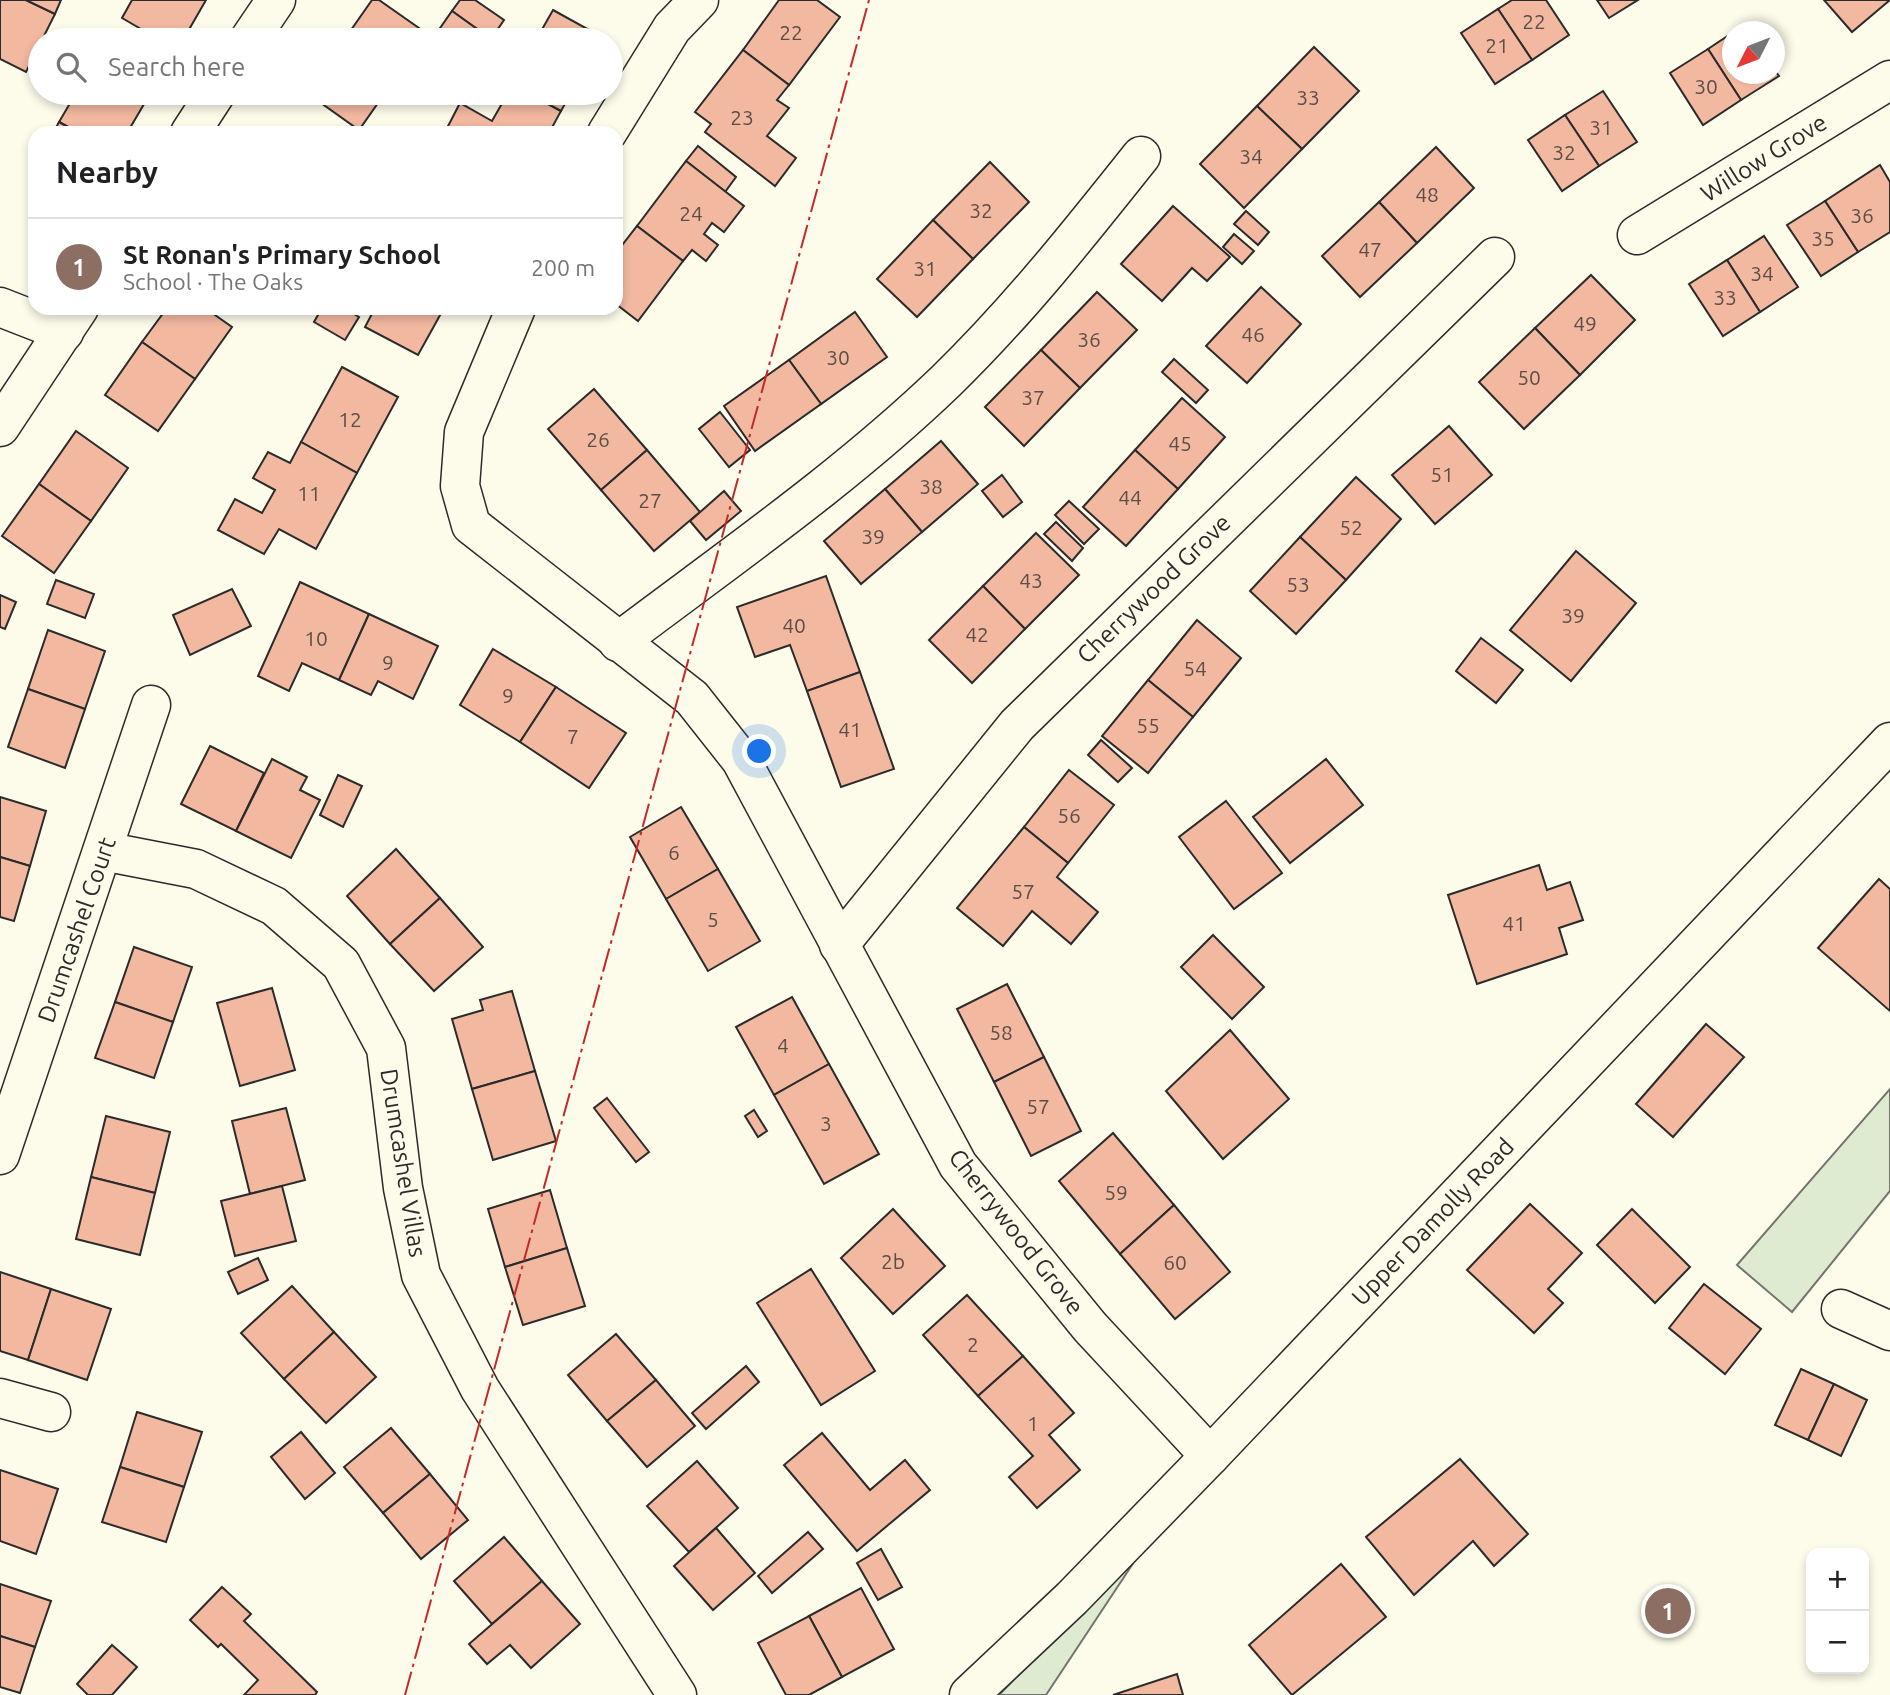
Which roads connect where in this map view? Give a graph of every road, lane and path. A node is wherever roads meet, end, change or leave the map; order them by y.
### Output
1 (276, 0) edge
2 (699, 0) edge
3 (257, 28) edge
4 (1890, 80) edge
5 (208, 105) edge
6 (195, 126) edge
7 (611, 126) edge
8 (1141, 156) dead end
9 (1637, 235) dead end
10 (1495, 257) dead end
11 (0, 307) edge
12 (28, 312) edge
13 (44, 315) edge
14 (513, 315) edge
15 (72, 320) edge
16 (0, 427) edge
17 (618, 642) junction
18 (151, 705) dead end
19 (1890, 742) edge
20 (103, 851) junction
21 (839, 945) junction
22 (0, 1155) edge
23 (1841, 1309) dead end
24 (1889, 1327) edge
25 (0, 1398) edge
26 (51, 1412) dead end
27 (1210, 1456) junction
28 (677, 1695) edge
29 (969, 1695) edge

1 - 3 street
2 - 7 street
4 - 9 street, Willow Grove
5 - 6 street
8 - 17 street
10 - 21 street, Cherrywood Grove
11 - 12 street
13 - 15 street
14 - 17 street, Cherrywood Grove
15 - 16 street
17 - 21 street, Cherrywood Grove
18 - 20 street, Drumcashel Court
19 - 27 street, Upper Damolly Road
20 - 22 street, Drumcashel Court
20 - 28 street, Drumcashel Villas
21 - 27 street, Cherrywood Grove
23 - 24 street
25 - 26 street
27 - 29 street, Upper Damolly Road

